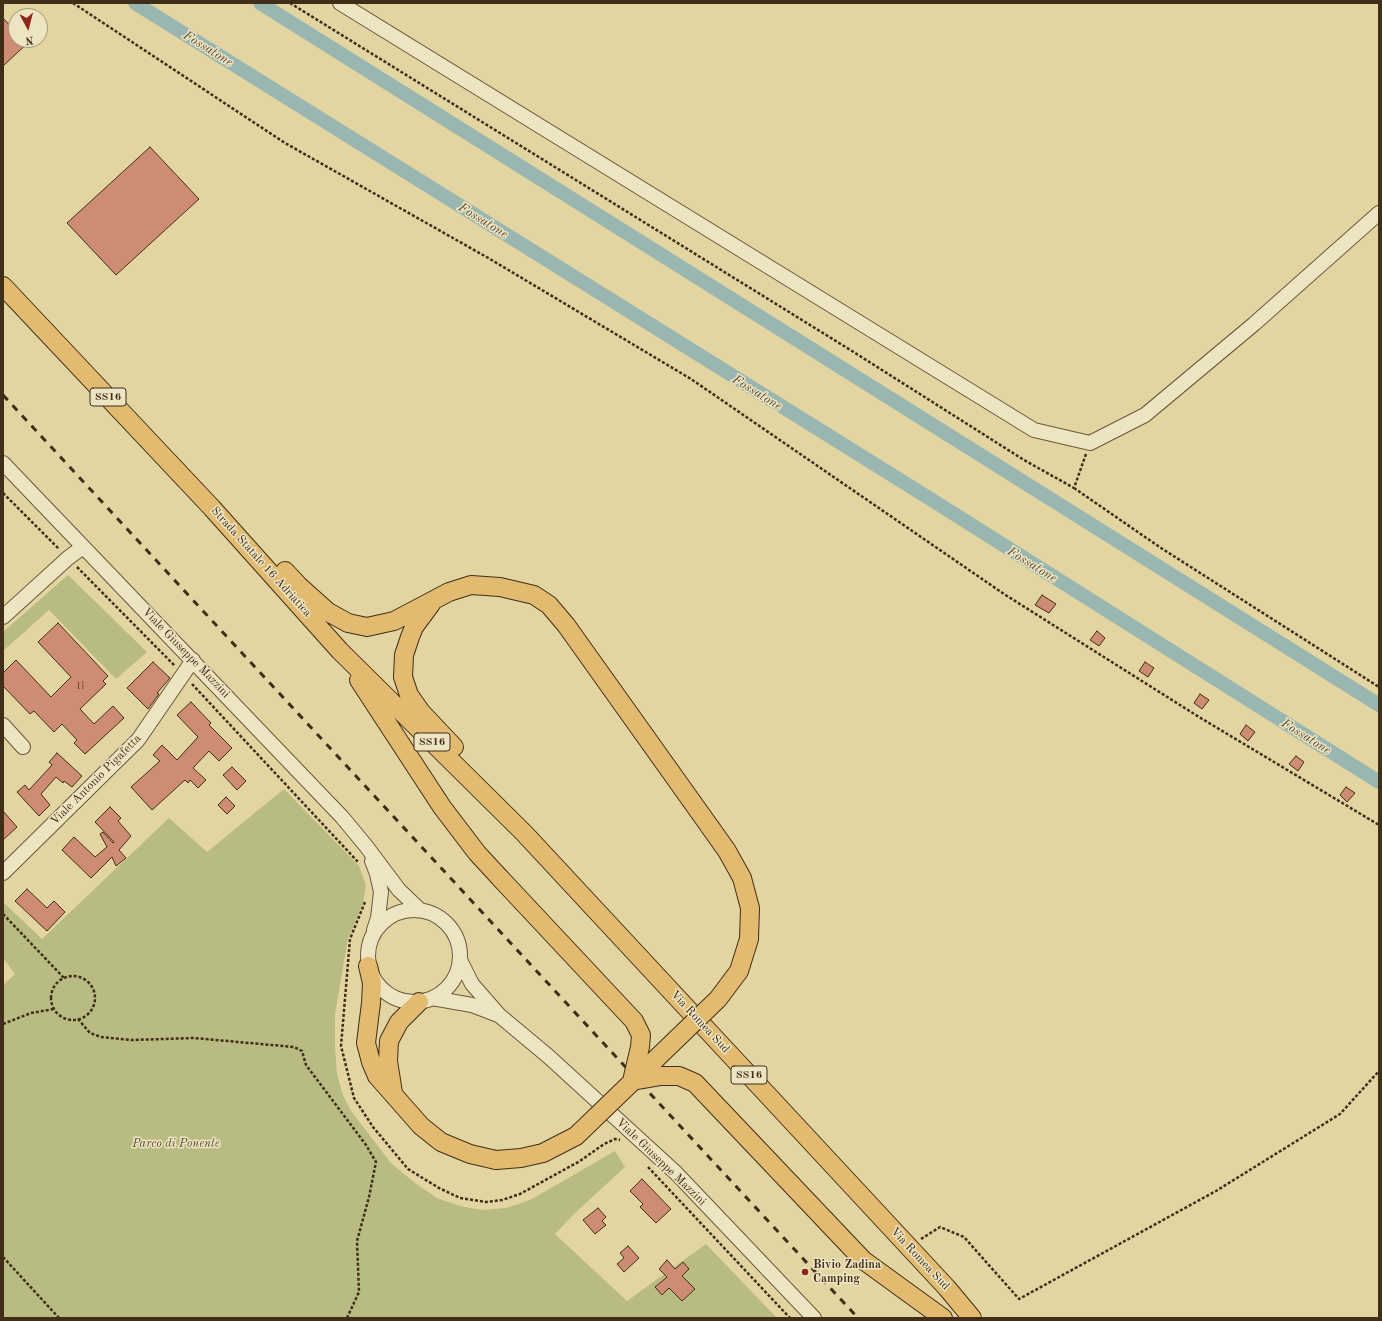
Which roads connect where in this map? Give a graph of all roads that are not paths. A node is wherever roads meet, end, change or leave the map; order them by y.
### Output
1 (340, 3) edge
2 (1379, 213) edge
3 (3, 286) edge
4 (3, 463) edge
5 (212, 508) junction
6 (83, 547) junction
7 (435, 599) junction
8 (3, 617) edge
9 (340, 651) junction
10 (193, 660) junction
11 (3, 725) edge
12 (23, 747) dead end
13 (524, 833) junction
14 (366, 846) junction
15 (3, 873) edge
16 (420, 910) junction
17 (371, 937) junction
18 (460, 960) junction
19 (368, 966) junction
20 (425, 1000) junction
21 (500, 1016) junction
22 (632, 1081) junction
23 (393, 1093) junction
24 (814, 1318) edge
25 (943, 1318) edge
26 (972, 1318) edge

1 - 2 street
3 - 5 main road, Strada Statale 16 Adriatica / SS16
4 - 6 street, Viale Giuseppe Mazzini
5 - 7 main road
5 - 9 main road, Strada Statale 16 Adriatica / SS16
6 - 8 street
6 - 10 street, Viale Giuseppe Mazzini
7 - 13 main road
7 - 22 main road, bridge
9 - 13 main road, Strada Statale 16 Adriatica / SS16
9 - 22 main road, bridge
10 - 14 street, Viale Giuseppe Mazzini
10 - 15 street, Viale Antonio Pigafetta
11 - 12 street
13 - 26 main road, Via Romea Sud / SS16
14 - 16 street, Viale Giuseppe Mazzini
14 - 17 street
16 - 17 street
16 - 18 street
17 - 19 street
18 - 20 street
18 - 21 street
19 - 20 street
19 - 23 main road
20 - 21 street
20 - 23 main road
21 - 24 street, Viale Giuseppe Mazzini
22 - 23 main road, bridge
22 - 25 main road, bridge

